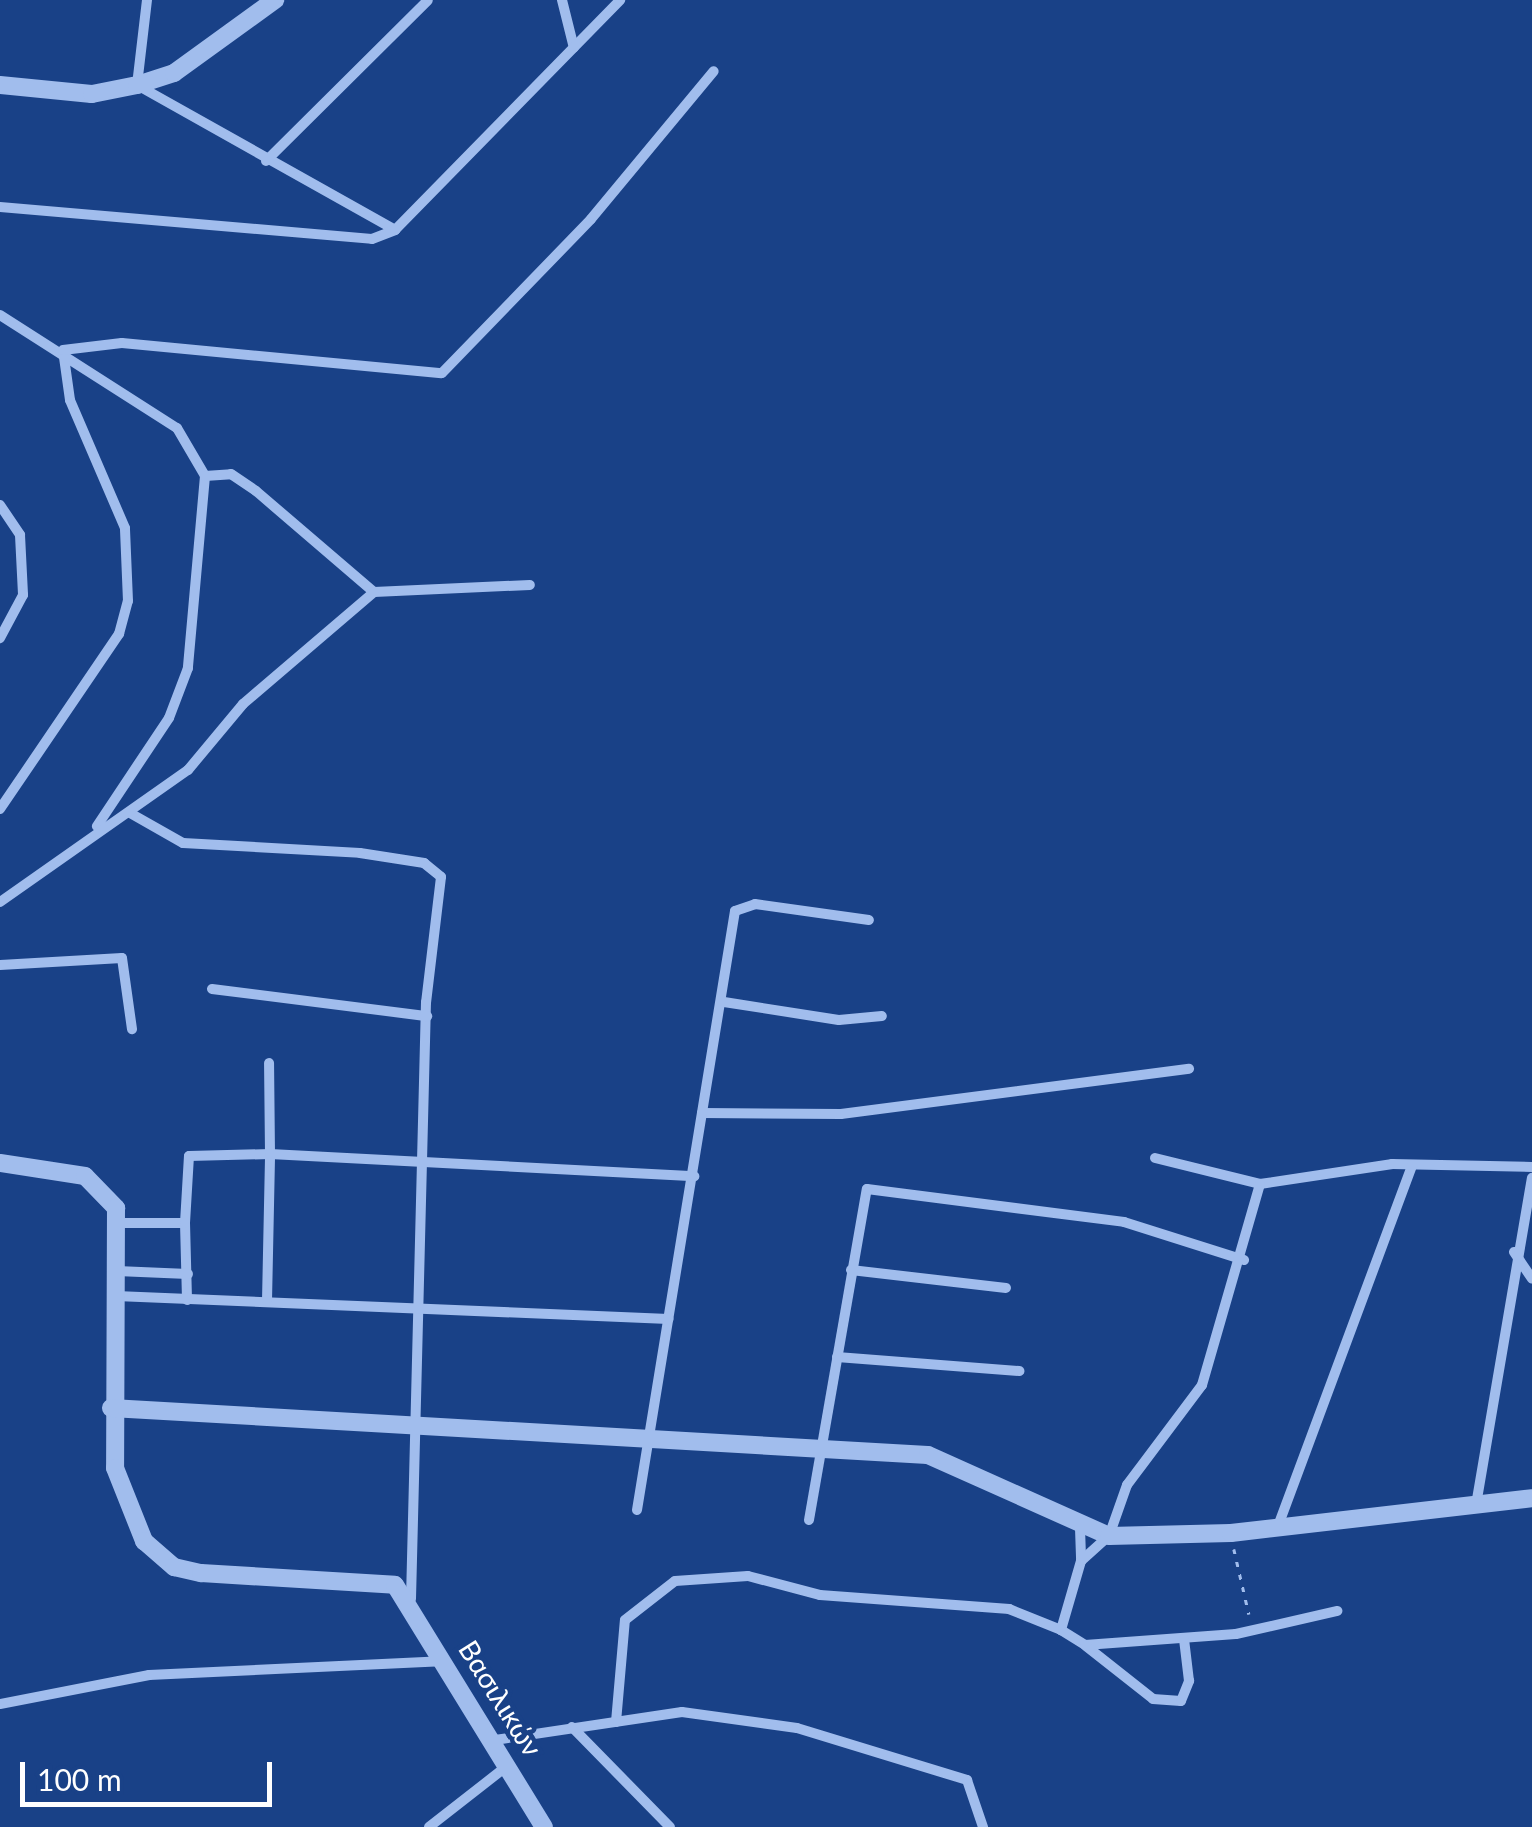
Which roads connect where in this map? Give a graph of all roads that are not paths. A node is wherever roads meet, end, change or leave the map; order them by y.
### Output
1 (147, 0) edge
2 (275, 0) edge
3 (428, 0) edge
4 (562, 0) edge
5 (620, 0) edge
6 (574, 48) junction
7 (714, 71) dead end
8 (136, 85) junction
9 (0, 86) edge
10 (266, 162) junction
11 (0, 207) edge
12 (395, 230) junction
13 (0, 315) edge
14 (63, 350) junction
15 (205, 476) junction
16 (0, 505) edge
17 (530, 584) dead end
18 (374, 592) junction
19 (0, 638) edge
20 (0, 809) edge
21 (130, 813) junction
22 (97, 826) junction
23 (0, 902) edge
24 (869, 920) dead end
25 (0, 966) edge
26 (212, 990) dead end
27 (724, 1002) junction
28 (427, 1016) junction
29 (882, 1016) dead end
30 (132, 1029) dead end
31 (269, 1063) dead end
32 (1190, 1069) dead end
33 (702, 1113) junction
34 (270, 1154) junction
35 (1155, 1158) dead end
36 (0, 1162) edge
37 (421, 1162) junction
38 (1412, 1165) junction
39 (1532, 1166) edge
40 (694, 1176) junction
41 (1532, 1178) edge
42 (1260, 1184) junction
43 (117, 1223) junction
44 (186, 1223) junction
45 (1514, 1252) junction
46 (1244, 1260) junction
47 (851, 1270) junction
48 (117, 1271) junction
49 (188, 1274) junction
50 (1532, 1279) edge
51 (1006, 1288) dead end
52 (116, 1296) junction
53 (188, 1300) junction
54 (267, 1301) junction
55 (420, 1312) junction
56 (668, 1319) junction
57 (838, 1356) junction
58 (1020, 1371) dead end
59 (111, 1408) junction
60 (418, 1428) junction
61 (650, 1440) junction
62 (818, 1446) junction
63 (1532, 1498) edge
64 (1476, 1505) junction
65 (638, 1510) dead end
66 (809, 1520) dead end
67 (1278, 1526) junction
68 (1080, 1528) junction
69 (1108, 1536) junction
70 (1081, 1561) junction
71 (411, 1599) junction
72 (1337, 1611) dead end
73 (1061, 1630) junction
74 (1184, 1639) junction
75 (1085, 1645) junction
76 (445, 1661) junction
77 (0, 1704) edge
78 (616, 1722) junction
79 (572, 1727) junction
80 (495, 1740) junction
81 (510, 1764) junction
82 (982, 1823) edge
83 (429, 1827) edge
84 (544, 1827) edge
85 (670, 1827) edge
86 (995, 1827) edge

1 - 8 street
2 - 8 street
3 - 10 street
4 - 6 street
5 - 6 street
6 - 12 street
7 - 14 street
8 - 9 street
8 - 10 street
10 - 12 street
11 - 12 street
13 - 14 street
14 - 15 street
14 - 20 street
15 - 18 street
15 - 22 street
16 - 19 street
17 - 18 street
18 - 21 street
21 - 22 street
21 - 28 street
22 - 23 street
24 - 27 street
25 - 30 street
26 - 28 street
27 - 29 street
27 - 33 street
28 - 37 street
31 - 34 street
32 - 33 street
33 - 40 street
34 - 37 street
34 - 44 street
34 - 54 street
35 - 42 street
36 - 43 street
37 - 40 street
37 - 55 street
38 - 39 street
38 - 42 street
38 - 67 street
40 - 56 street
41 - 45 street
42 - 46 street
43 - 44 street
43 - 48 street
44 - 49 street
45 - 50 street
45 - 64 street
46 - 47 street
46 - 69 street
47 - 51 street
47 - 57 street
48 - 49 street
48 - 52 street
49 - 53 street
52 - 53 street
52 - 59 street
53 - 54 street
54 - 55 street
55 - 56 street
55 - 60 street
56 - 61 street
57 - 58 street
57 - 62 street
59 - 60 street
59 - 71 street
60 - 61 street
60 - 71 street
61 - 62 street
61 - 65 street
62 - 66 street
62 - 68 street
63 - 64 street
64 - 67 street
67 - 69 street
68 - 69 street
68 - 70 street
69 - 70 street
70 - 73 street
71 - 76 street, Βασιλικών
72 - 74 street
73 - 75 street
73 - 78 street
74 - 75 street
74 - 75 street
76 - 77 street
76 - 80 street, Βασιλικών
78 - 79 street
78 - 82 street
79 - 80 street
79 - 85 street
80 - 81 street, Βασιλικών
81 - 83 street
81 - 84 street, Βασιλικών
82 - 86 street

